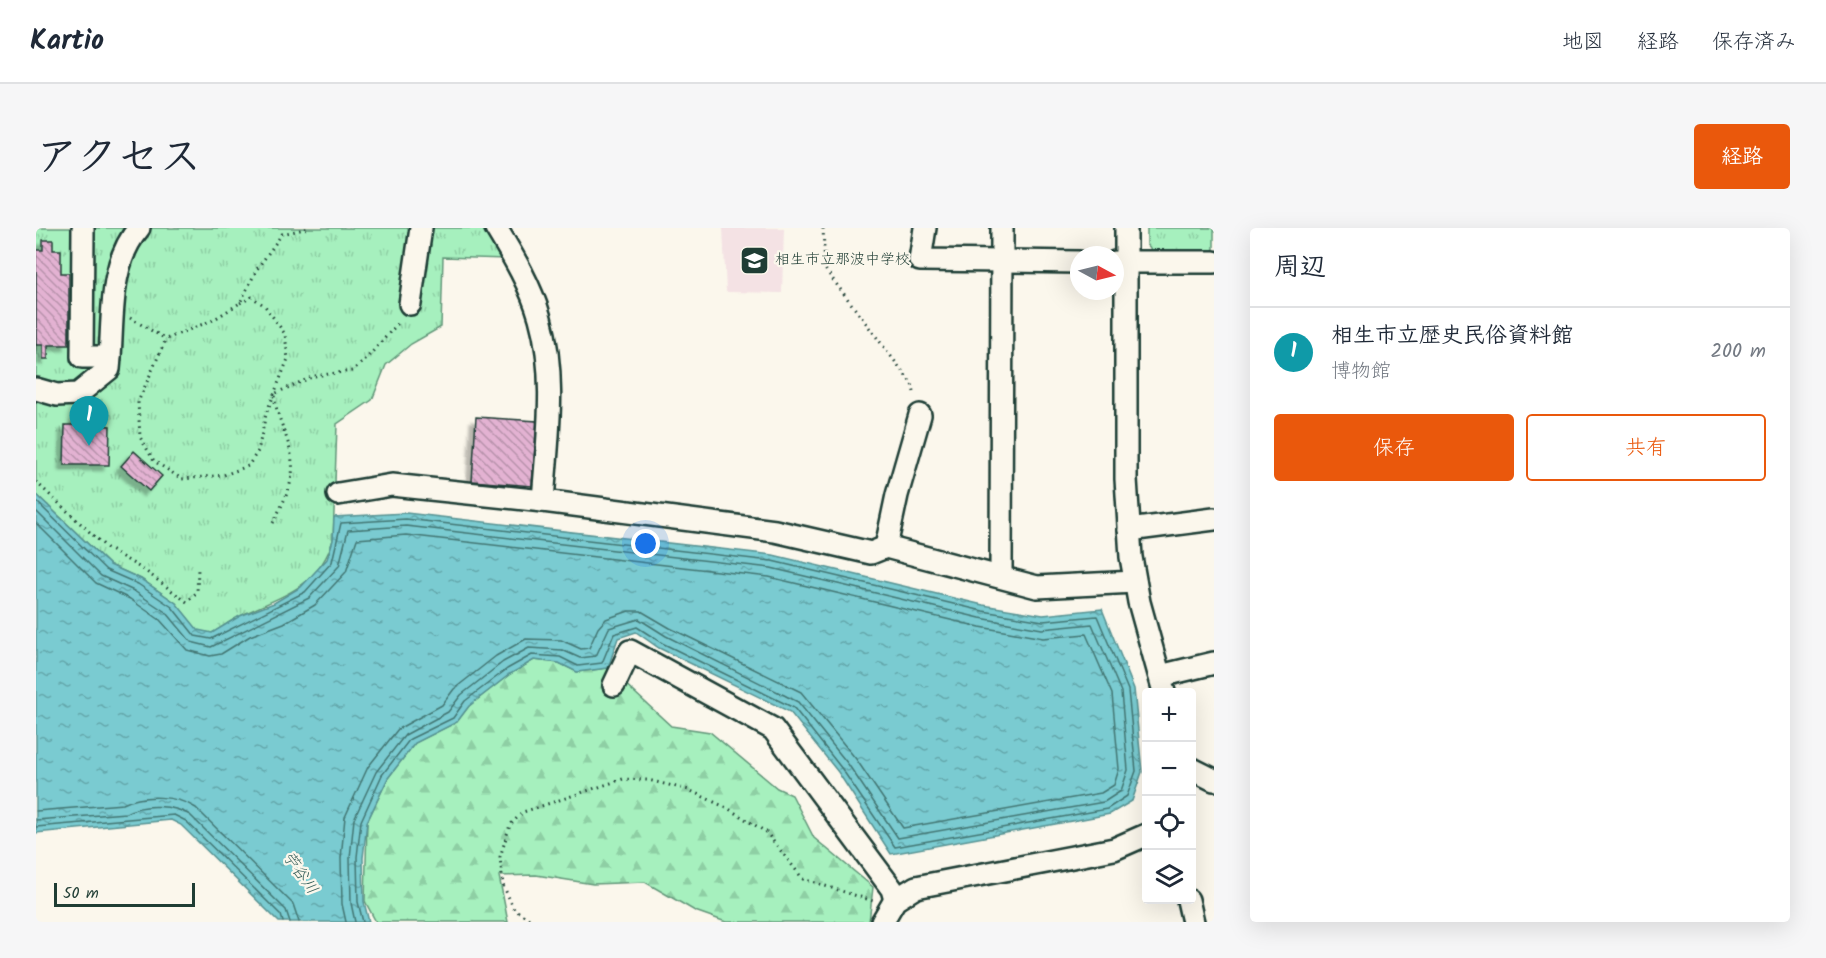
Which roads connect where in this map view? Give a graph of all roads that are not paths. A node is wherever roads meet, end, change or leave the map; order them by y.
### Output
1 (83, 228) edge
2 (139, 228) edge
3 (421, 228) edge
4 (496, 228) edge
5 (925, 228) edge
6 (1002, 228) edge
7 (1126, 228) edge
8 (1123, 246) edge
9 (1002, 262) junction
10 (1070, 262) edge
11 (1124, 262) edge
12 (1214, 262) edge
13 (1121, 300) edge
14 (410, 304) road end
15 (110, 357) junction
16 (36, 389) edge
17 (920, 415) road end
18 (338, 494) dead end
19 (543, 501) junction
20 (1214, 519) edge
21 (1129, 530) junction
22 (886, 547) junction
23 (1002, 576) junction
24 (1135, 582) junction
25 (1214, 663) edge
26 (1162, 684) edge
27 (614, 685) dead end
28 (1196, 771) edge
29 (1214, 780) edge
30 (1142, 837) edge
31 (896, 900) junction
32 (1189, 904) edge
33 (882, 922) edge
34 (1194, 922) edge

1 - 15 street
2 - 15 street
3 - 14 street
4 - 19 street
5 - 9 street
6 - 9 street
7 - 8 street
9 - 10 street
9 - 23 street
11 - 12 street
13 - 21 street
15 - 16 street
17 - 22 street
18 - 19 street
19 - 22 street
20 - 21 street
21 - 24 street
22 - 23 street
23 - 24 street
24 - 26 street
25 - 26 street
27 - 31 street
28 - 29 street
30 - 31 street
31 - 33 street
32 - 34 street

